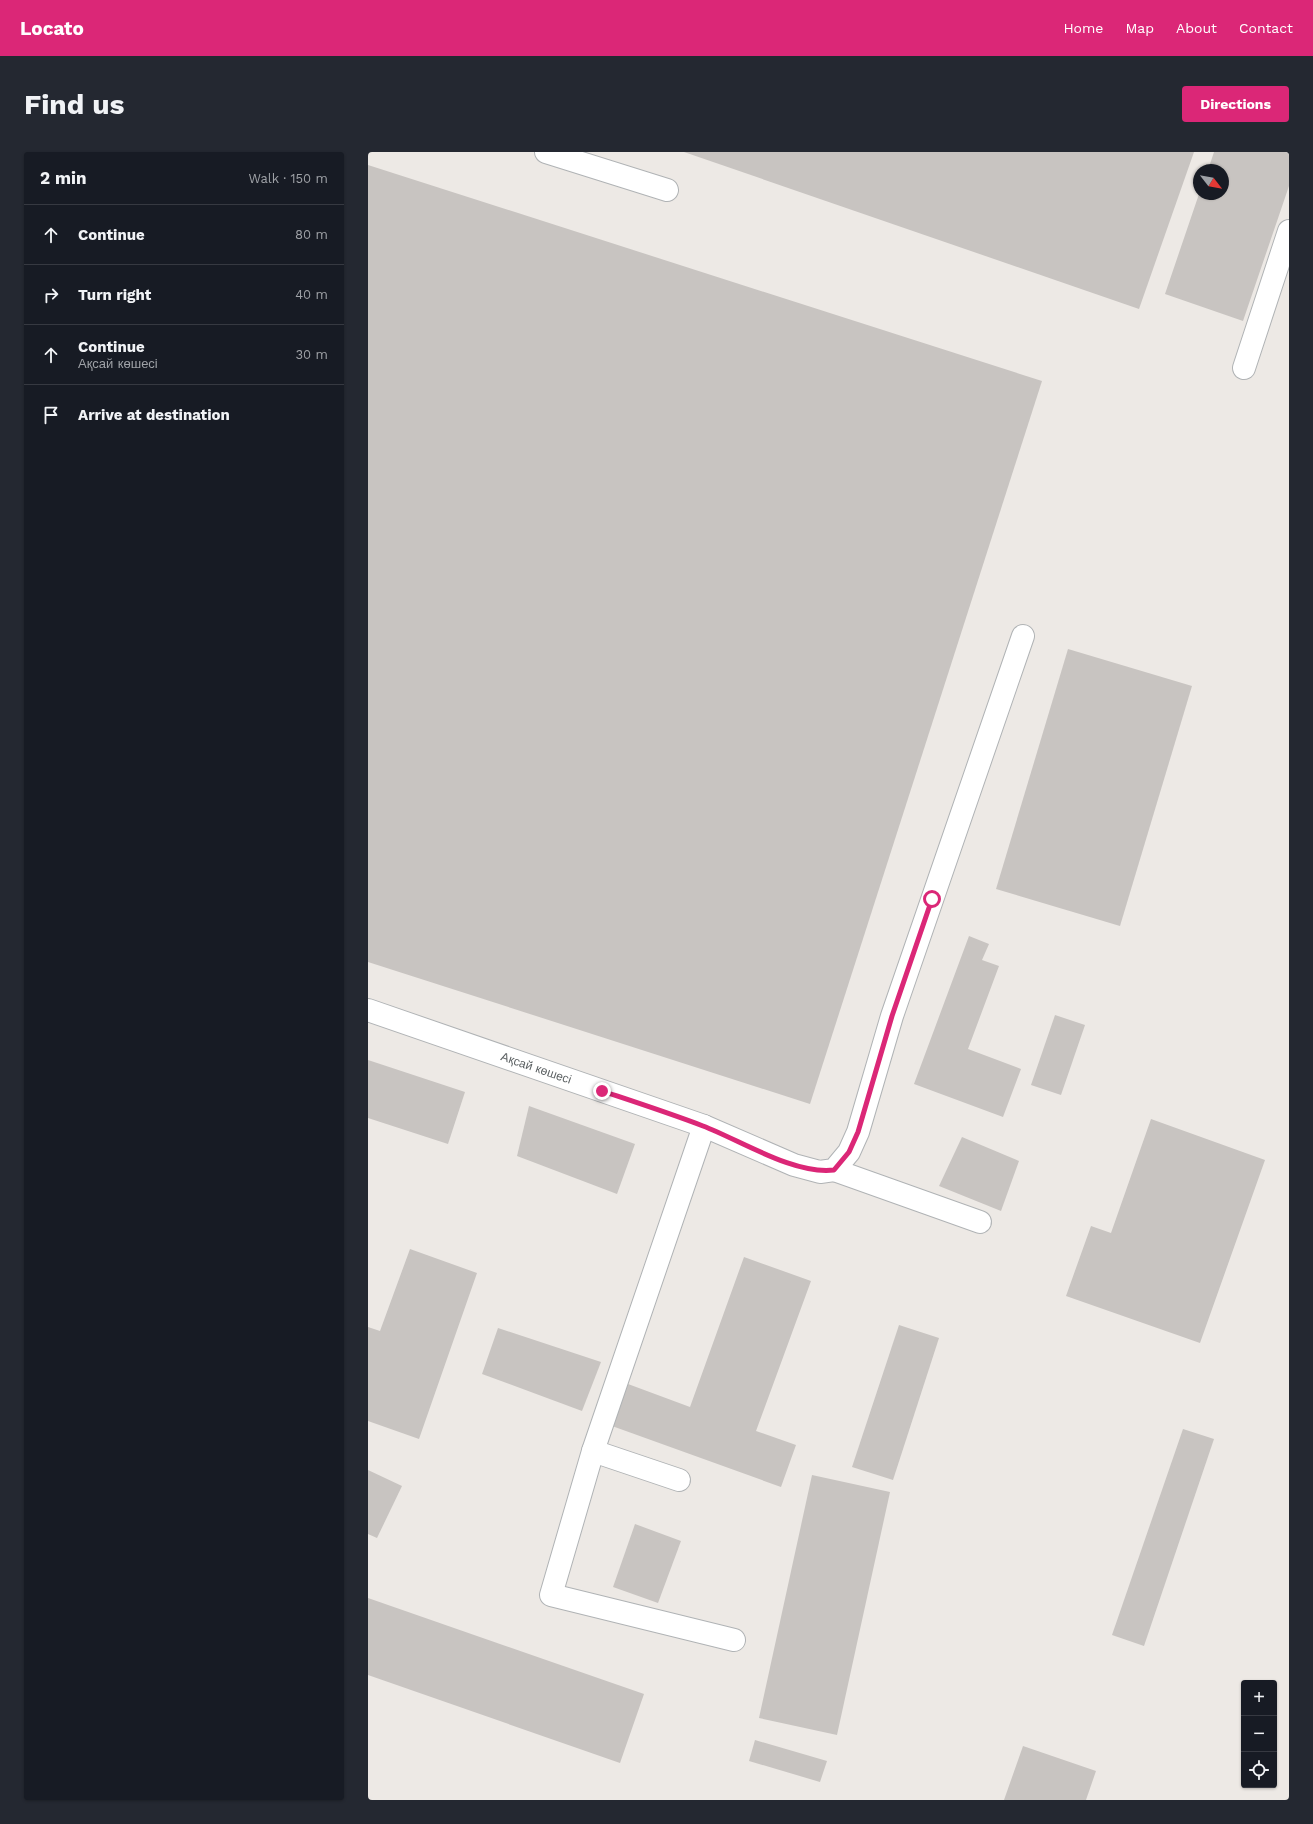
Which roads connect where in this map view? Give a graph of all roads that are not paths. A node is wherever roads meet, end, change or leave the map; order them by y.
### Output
1 (546, 152) edge
2 (667, 190) dead end
3 (1289, 231) edge
4 (1244, 368) dead end
5 (1023, 636) dead end
6 (368, 1010) edge
7 (704, 1126) junction
8 (834, 1170) junction
9 (980, 1222) dead end
10 (593, 1451) junction
11 (679, 1480) dead end
12 (734, 1640) dead end

1 - 2 lane
3 - 4 lane
5 - 8 lane
6 - 7 lane, Ақсай көшесі
7 - 8 lane, Ақсай көшесі
7 - 10 lane
8 - 9 lane
10 - 11 lane
10 - 12 lane

